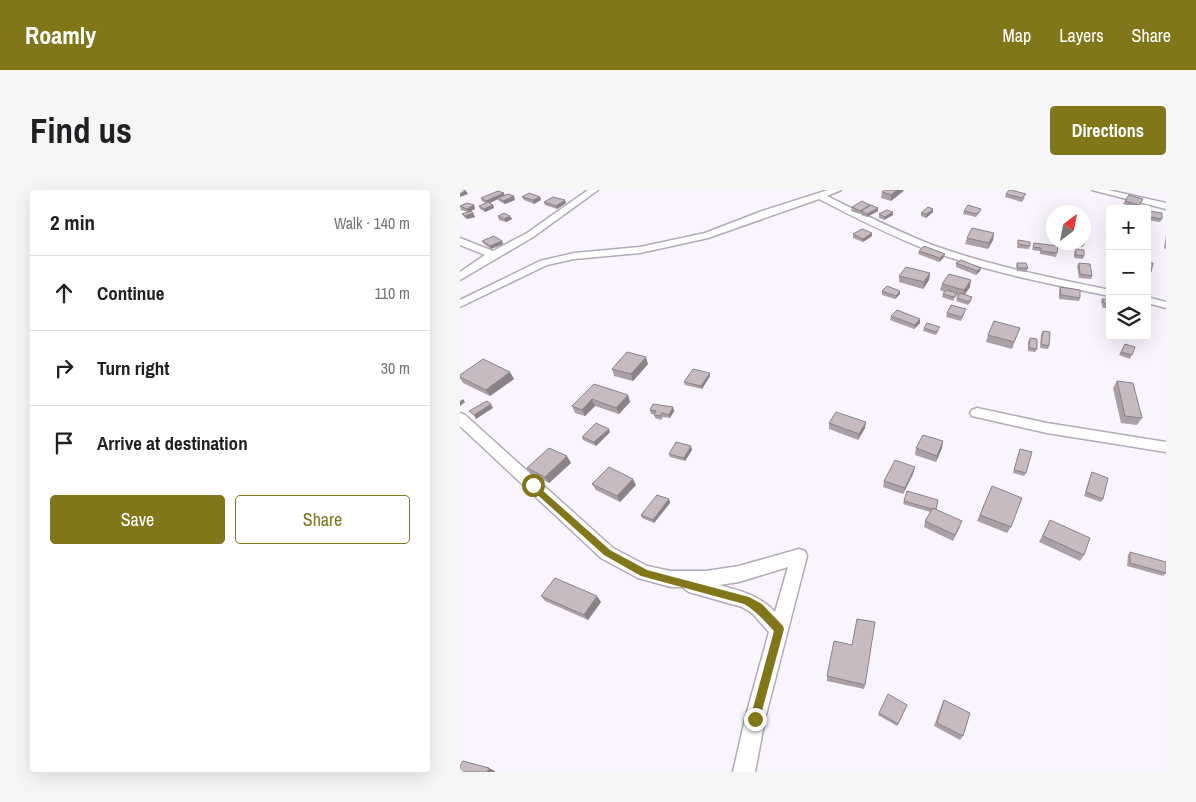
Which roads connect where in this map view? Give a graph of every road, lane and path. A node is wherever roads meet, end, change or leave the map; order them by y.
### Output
1 (594, 190) edge
2 (837, 190) edge
3 (1096, 190) edge
4 (820, 196) junction
5 (1166, 206) edge
6 (460, 241) edge
7 (494, 255) junction
8 (460, 277) edge
9 (1106, 292) edge
10 (1151, 301) edge
11 (460, 304) edge
12 (1166, 305) edge
13 (978, 413) dead end
14 (460, 418) edge
15 (1166, 447) edge
16 (671, 579) junction
17 (779, 629) junction
18 (744, 772) edge

1 - 7 street
2 - 4 street
3 - 5 street
4 - 9 street
4 - 11 street
6 - 7 street
7 - 8 street
10 - 12 street
13 - 15 street
14 - 16 street
16 - 17 street
16 - 17 street
17 - 18 street

